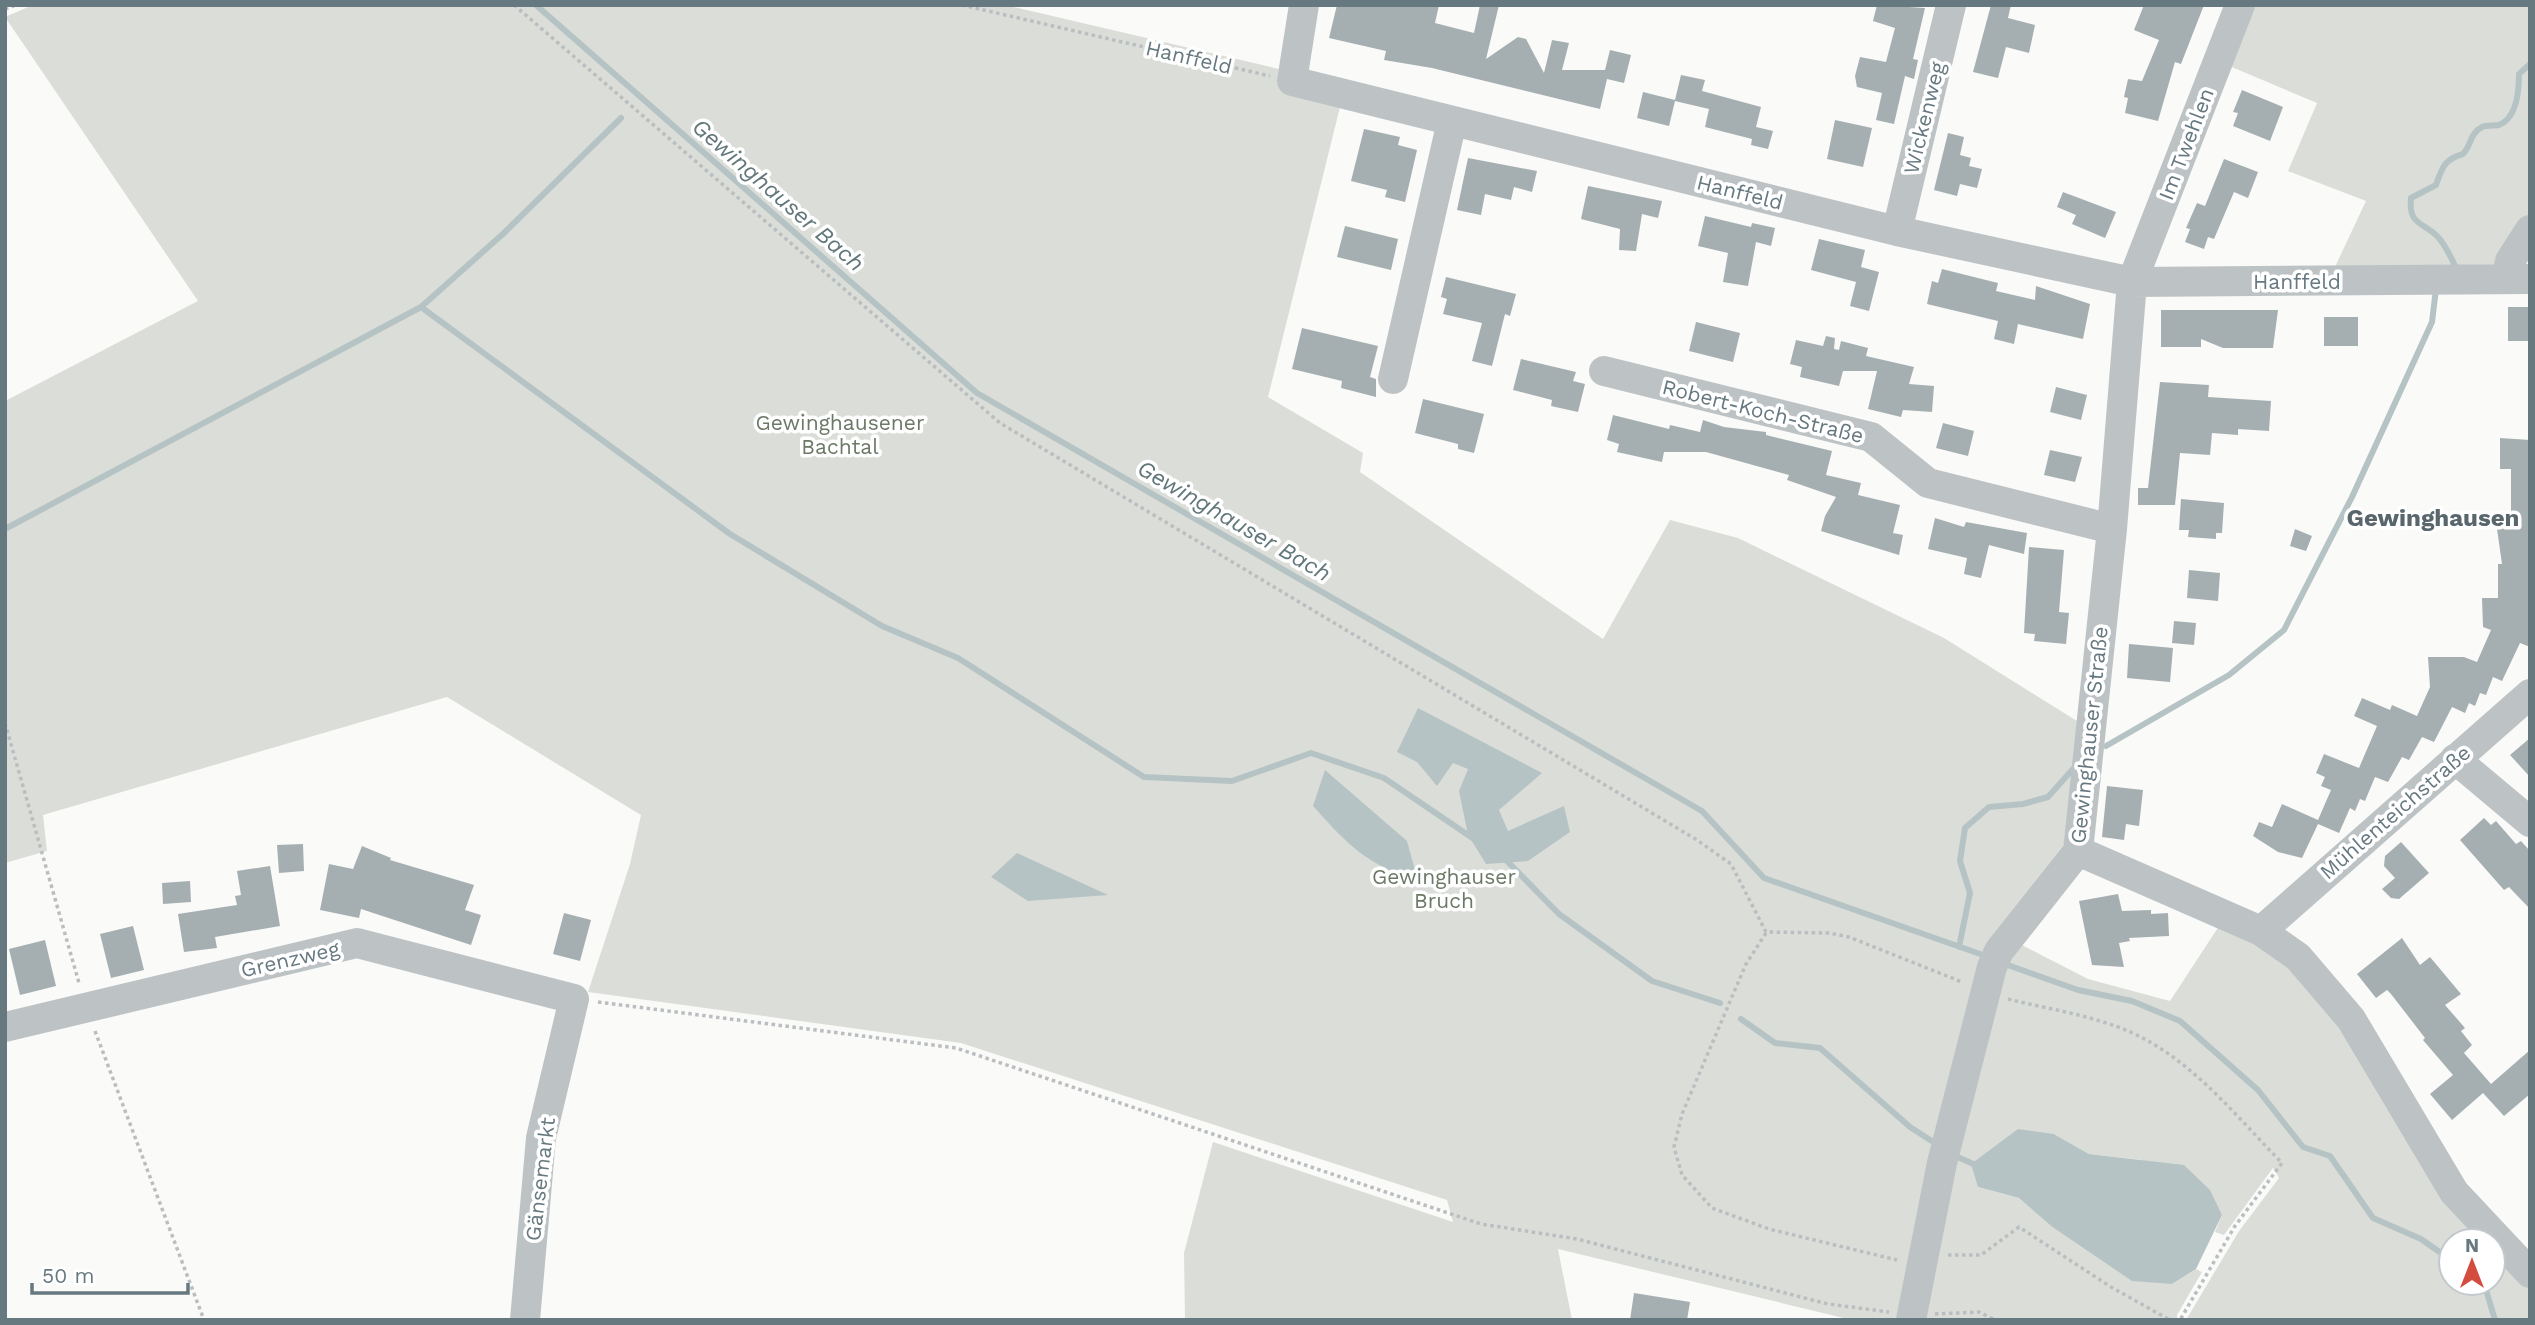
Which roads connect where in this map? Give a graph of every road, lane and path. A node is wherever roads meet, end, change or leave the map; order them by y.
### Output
1 (16, 5) edge
2 (514, 5) edge
3 (962, 5) edge
4 (1304, 5) edge
5 (1951, 5) edge
6 (2240, 5) edge
7 (5, 9) edge
8 (1292, 81) junction
9 (1452, 121) junction
10 (2530, 230) edge
11 (1896, 231) junction
12 (2518, 279) edge
13 (2132, 282) junction
14 (1604, 371) dead end
15 (1393, 379) dead end
16 (2112, 529) junction
17 (2530, 694) edge
18 (5, 723) edge
19 (7, 736) edge
20 (2455, 758) junction
21 (2530, 822) edge
22 (2078, 851) junction
23 (2261, 931) junction
24 (1766, 932) junction
25 (1992, 970) junction
26 (575, 999) junction
27 (86, 1007) junction
28 (5, 1027) edge
29 (1920, 1265) junction
30 (2530, 1273) edge
31 (1912, 1317) edge
32 (204, 1320) edge
33 (526, 1320) edge
34 (1995, 1320) edge
35 (2170, 1320) edge
36 (2180, 1320) edge

1 - 7 path
2 - 24 path
3 - 8 path, Hanffeld
4 - 8 street
5 - 11 street, Wickenweg
6 - 13 street, Im Twehlen
8 - 9 street, Hanffeld
9 - 11 street, Hanffeld
9 - 15 street
10 - 12 street
11 - 13 street, Hanffeld
12 - 13 street, Hanffeld
13 - 16 street, Gewinghauser Straße
14 - 16 street, Robert-Koch-Straße
16 - 22 street, Gewinghauser Straße
17 - 20 street, Mühlenteichstraße
18 - 19 path
19 - 27 path
20 - 21 street
20 - 23 street, Mühlenteichstraße
22 - 23 street
22 - 25 street, Gewinghauser Straße
23 - 30 street
24 - 25 path
24 - 29 path
25 - 29 street, Gewinghauser Straße
25 - 36 path
26 - 27 street, Grenzweg
26 - 31 path
26 - 33 street, Gänsemarkt
27 - 28 street, Grenzweg
27 - 32 path
29 - 31 street, Gewinghauser Straße
29 - 35 path
31 - 34 path

